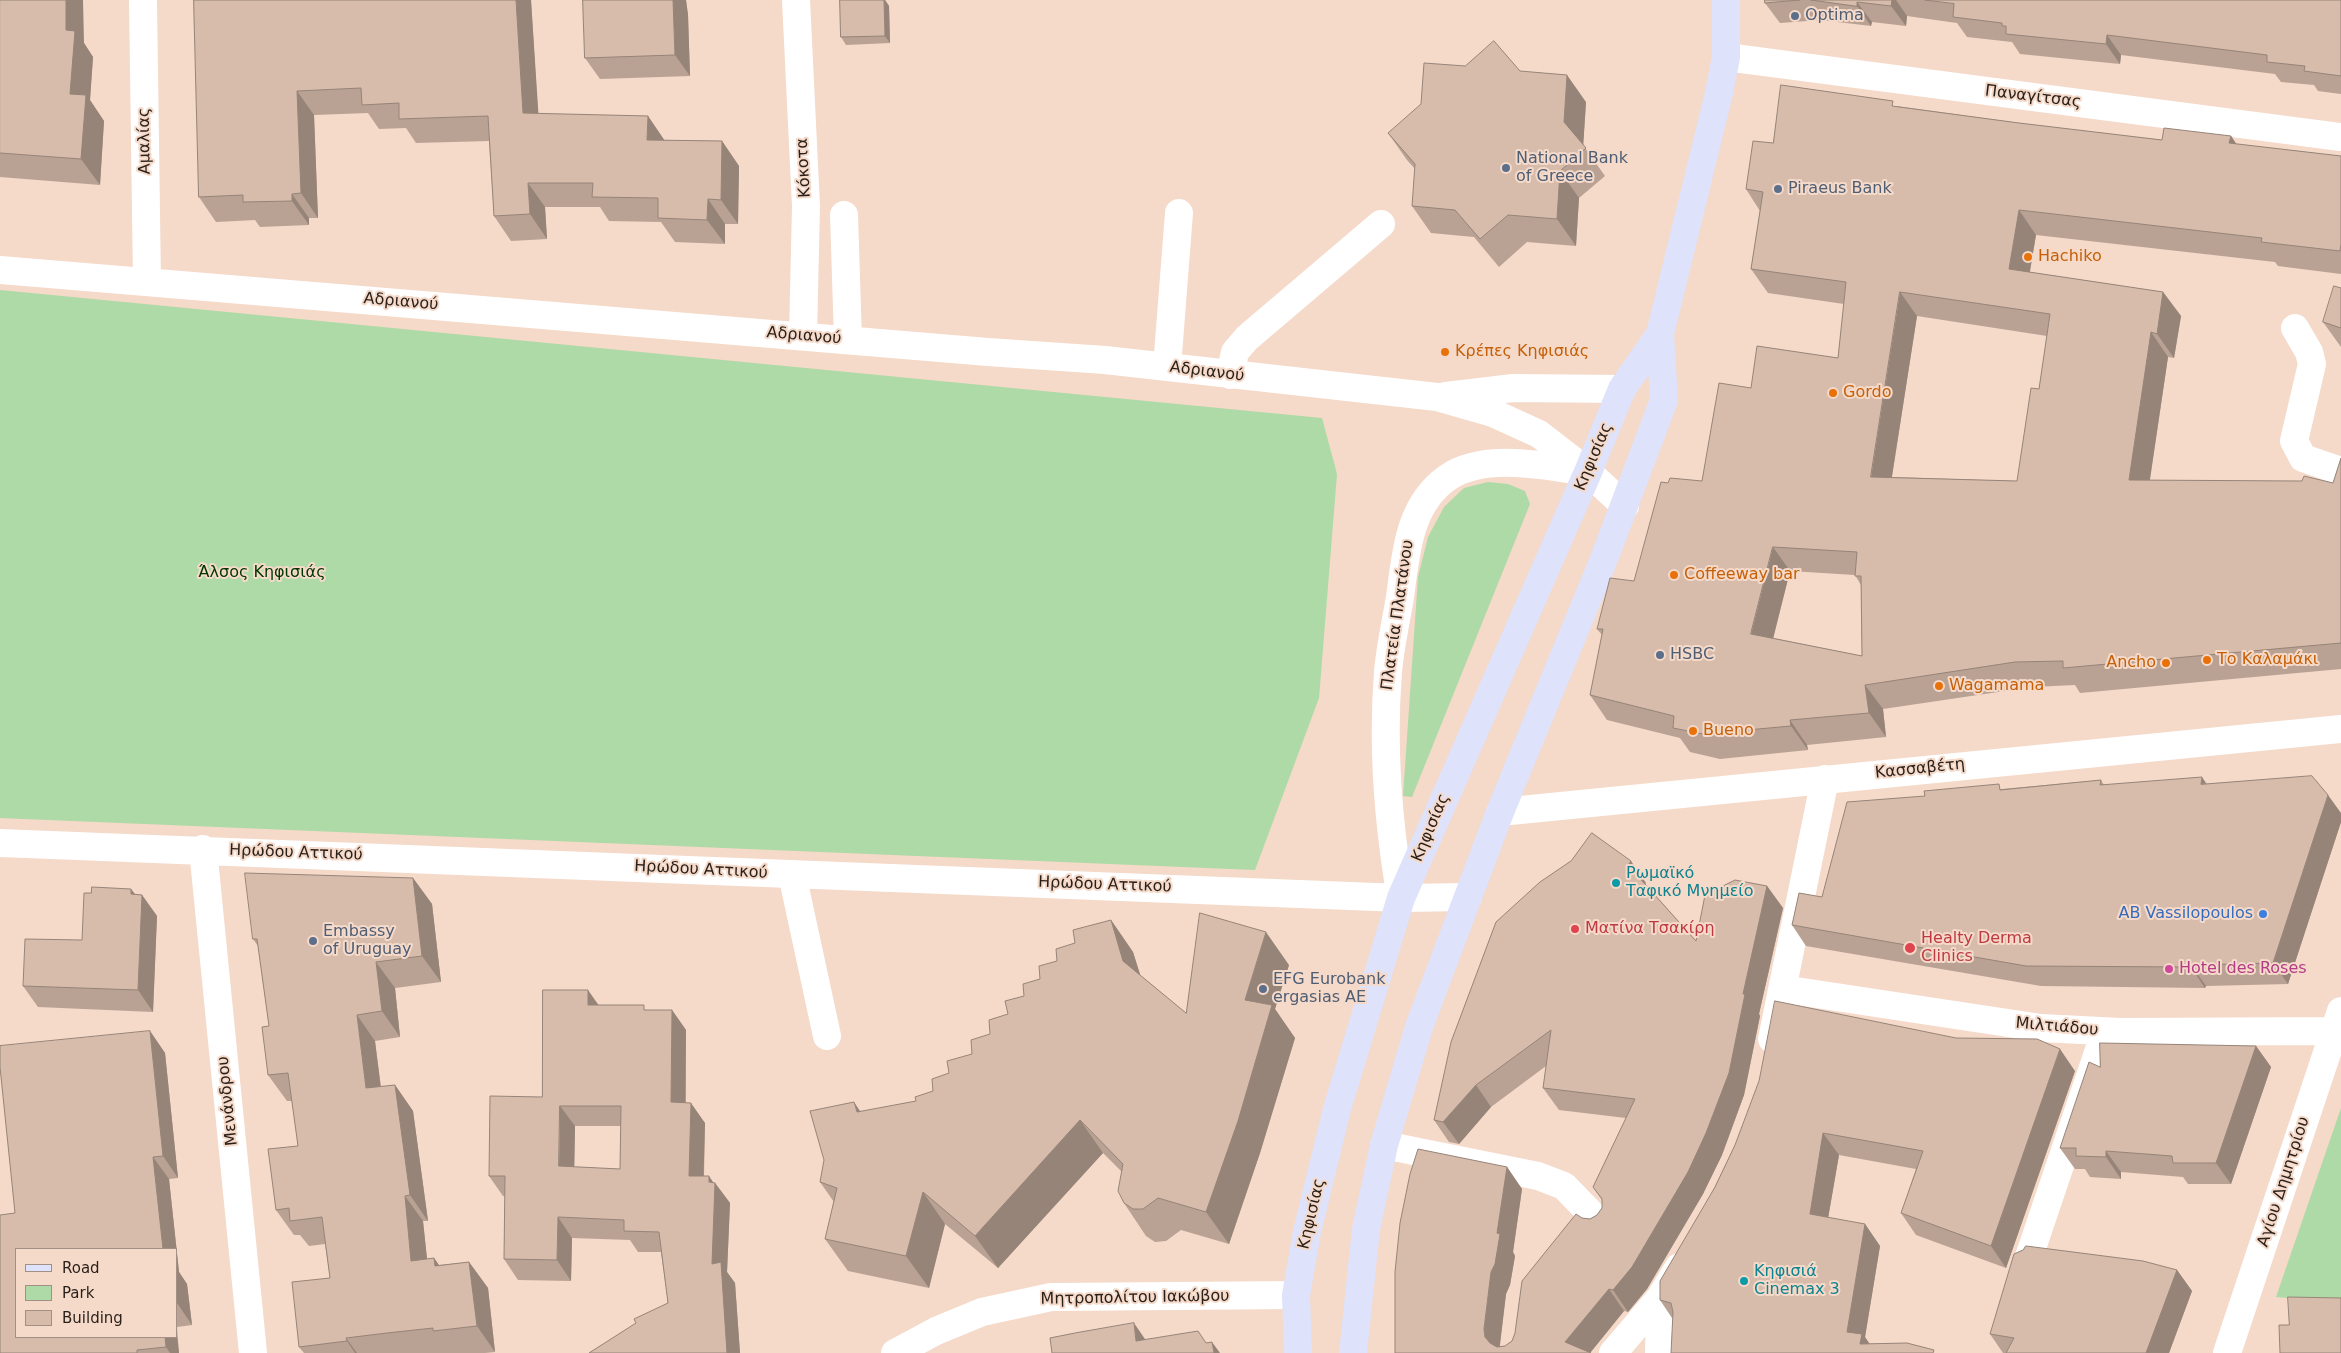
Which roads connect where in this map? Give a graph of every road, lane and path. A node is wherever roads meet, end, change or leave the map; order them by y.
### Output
1 (143, 0) edge
2 (796, 0) edge
3 (1726, 0) edge
4 (1726, 57) junction
5 (2341, 137) edge
6 (1179, 213) dead end
7 (844, 215) dead end
8 (1381, 224) dead end
9 (0, 270) edge
10 (147, 282) junction
11 (2295, 328) dead end
12 (1660, 334) junction
13 (803, 336) junction
14 (848, 340) junction
15 (1167, 367) junction
16 (1230, 375) junction
17 (1622, 390) junction
18 (1437, 397) junction
19 (2341, 471) edge
20 (1588, 472) junction
21 (1625, 506) junction
22 (2341, 729) edge
23 (1825, 778) junction
24 (1500, 812) junction
25 (0, 843) edge
26 (203, 849) junction
27 (792, 874) junction
28 (1468, 896) junction
29 (1401, 898) junction
30 (1783, 989) junction
31 (2337, 1021) edge
32 (2105, 1032) junction
33 (827, 1036) dead end
34 (1767, 1063) edge
35 (1384, 1145) junction
36 (1587, 1226) edge
37 (1693, 1243) edge
38 (2028, 1260) edge
39 (1296, 1295) junction
40 (1660, 1298) junction
41 (253, 1353) edge
42 (895, 1353) edge
43 (1298, 1353) edge
44 (1353, 1353) edge
45 (1613, 1353) edge
46 (1659, 1353) edge
47 (2227, 1353) edge

1 - 10 street, Αμαλίας
2 - 13 street, Κόκοτα
3 - 4 main road, Κηφισίας
4 - 5 street, Παναγίτσας
4 - 12 main road, Κηφισίας
6 - 15 street
7 - 14 street
8 - 16 street
9 - 10 street, Αδριανού
10 - 13 street, Αδριανού
11 - 19 street
12 - 17 main road, Κηφισίας
12 - 21 main road, Κηφισίας
13 - 14 street, Αδριανού
14 - 15 street, Αδριανού
15 - 16 street, Αδριανού
16 - 18 street, Αδριανού
17 - 18 street
17 - 20 main road, Κηφισίας
18 - 20 street, Αδριανού
20 - 21 street
20 - 29 main road, Κηφισίας
20 - 29 street, Πλατεία Πλατάνου
21 - 24 main road, Κηφισίας
22 - 23 street, Κασσαβέτη
23 - 24 street, Κασσαβέτη
23 - 30 street
24 - 28 main road, Κηφισίας
25 - 26 street, Ηρώδου Αττικού
26 - 27 street, Ηρώδου Αττικού
26 - 41 street, Μενάνδρου
27 - 29 street, Ηρώδου Αττικού
27 - 33 street
28 - 29 street, Ηρώδου Αττικού
28 - 35 main road, Κηφισίας
29 - 39 main road, Κηφισίας
30 - 32 street, Μιλτιάδου
30 - 34 street
31 - 32 street, Μιλτιάδου
31 - 47 street, Αγίου Δημητρίου
32 - 38 street
35 - 36 street
35 - 44 main road, Κηφισίας
37 - 40 street
39 - 42 street, Μητροπολίτου Ιακώβου
39 - 43 main road, Κηφισίας
40 - 45 street
40 - 46 street

